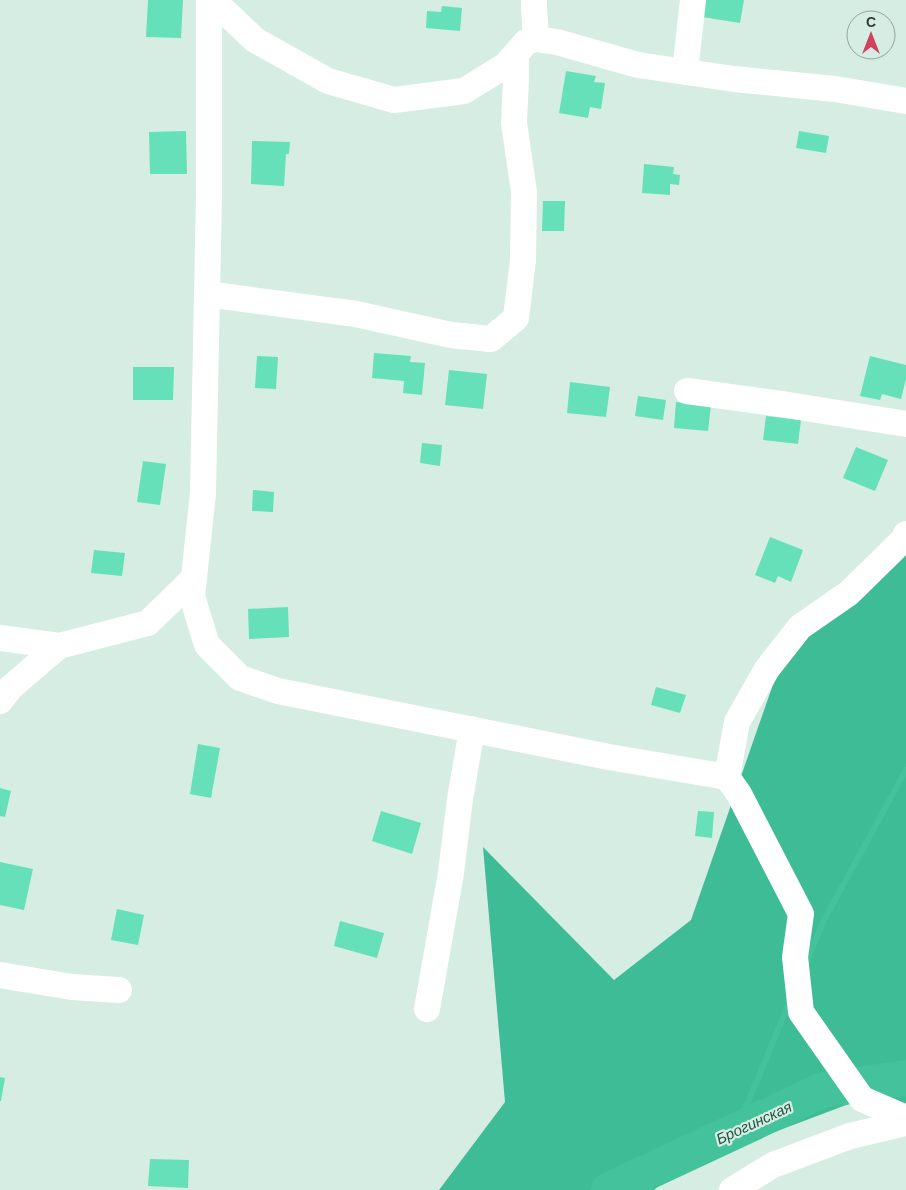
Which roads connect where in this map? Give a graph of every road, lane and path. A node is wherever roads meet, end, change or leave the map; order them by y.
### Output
1 (211, 0) edge
2 (534, 0) edge
3 (693, 0) edge
4 (526, 46) junction
5 (685, 72) junction
6 (906, 101) edge
7 (207, 294) junction
8 (687, 391) dead end
9 (906, 424) edge
10 (906, 534) edge
11 (194, 578) junction
12 (0, 638) edge
13 (59, 646) junction
14 (0, 701) edge
15 (472, 729) junction
16 (727, 777) junction
17 (0, 975) edge
18 (119, 990) dead end
19 (426, 1009) dead end
20 (906, 1118) edge
21 (906, 1123) edge
22 (732, 1190) edge

1 - 4 street
1 - 7 street
2 - 4 street
3 - 5 street
4 - 5 street
4 - 7 street
5 - 6 street
7 - 11 street
8 - 9 street
10 - 16 street
11 - 13 street
11 - 15 street
12 - 13 street
13 - 14 street
15 - 16 street
15 - 19 street
16 - 20 street
17 - 18 street
21 - 22 street

